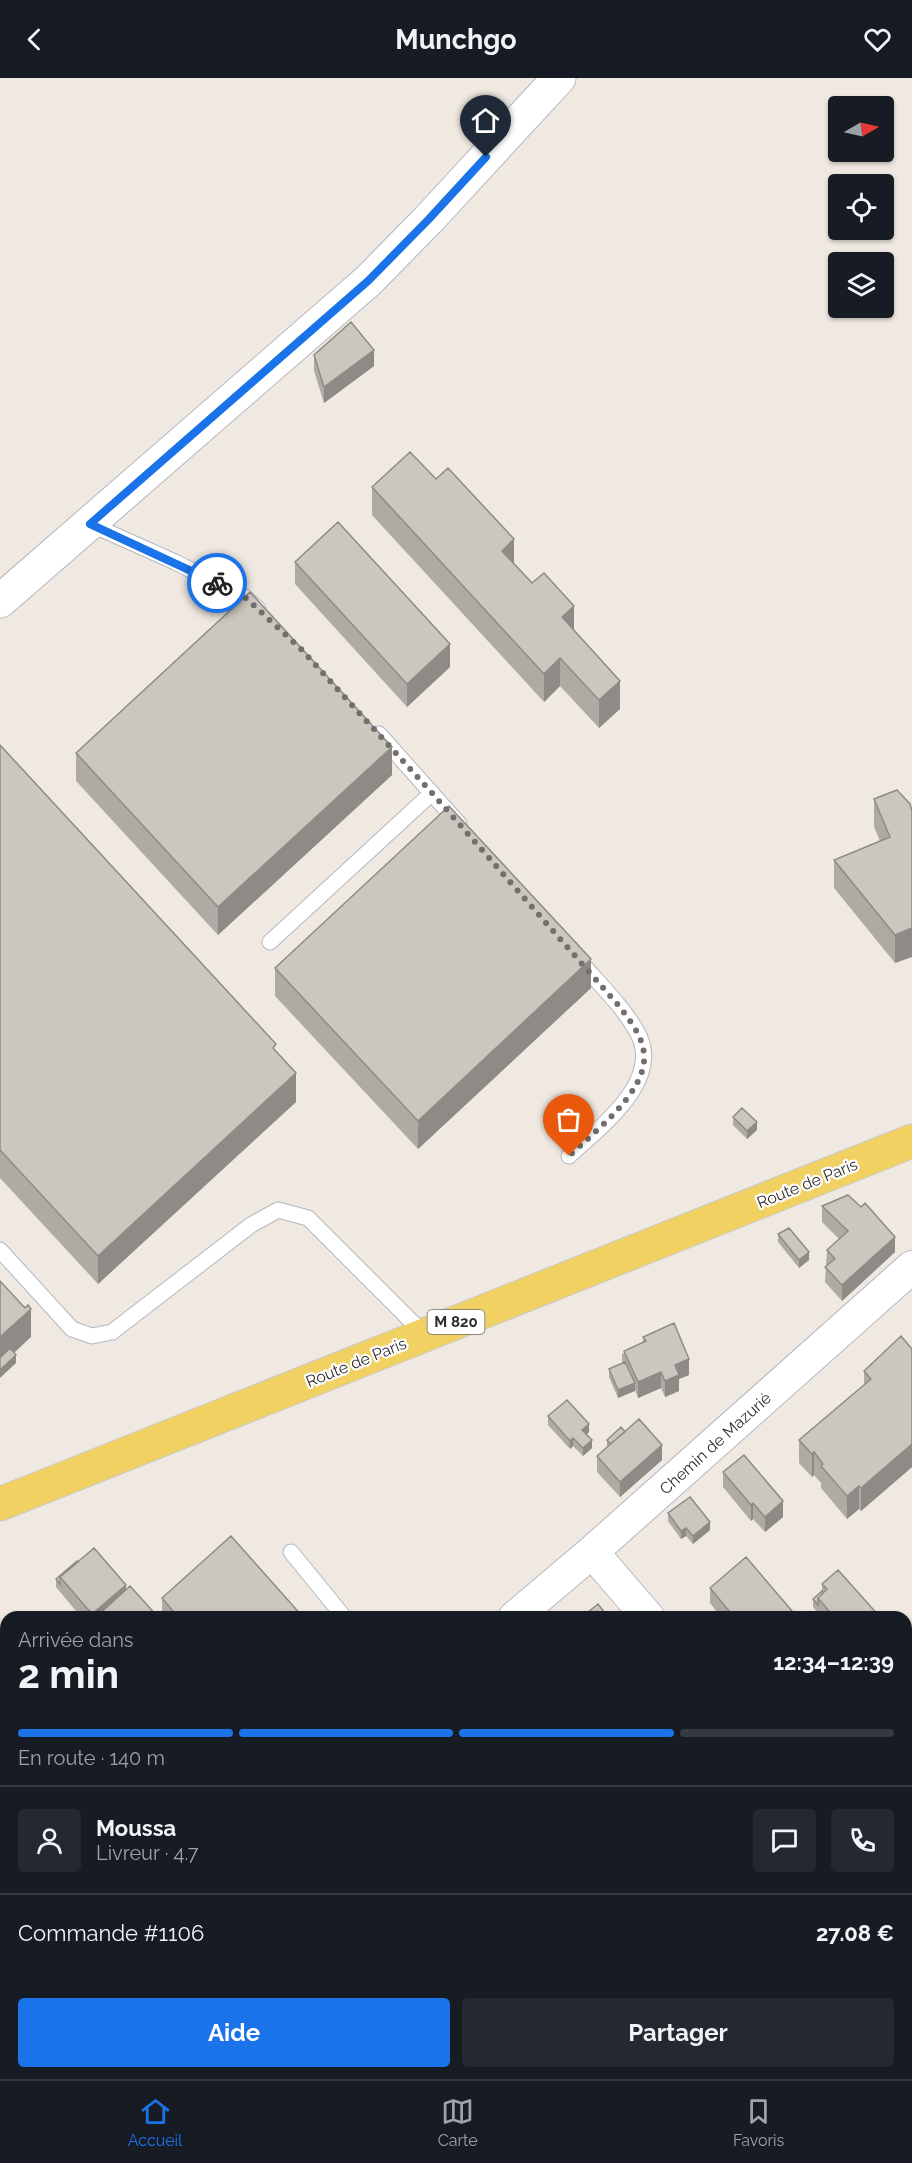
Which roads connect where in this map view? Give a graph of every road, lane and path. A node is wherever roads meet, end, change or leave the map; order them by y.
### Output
1 (559, 78) edge
2 (90, 524) junction
3 (0, 601) edge
4 (270, 620) edge
5 (371, 726) edge
6 (432, 793) junction
7 (471, 837) edge
8 (270, 942) dead end
9 (564, 944) edge
10 (912, 1141) edge
11 (569, 1156) dead end
12 (0, 1250) edge
13 (910, 1273) edge
14 (425, 1335) junction
15 (0, 1504) edge
16 (291, 1552) dead end
17 (592, 1552) junction
18 (339, 1611) edge
19 (522, 1611) edge
20 (643, 1611) edge

1 - 2 street
2 - 3 street
2 - 4 lane
5 - 6 lane
6 - 7 lane
6 - 8 lane
9 - 11 lane
10 - 14 main road, Route de Paris / M 820
12 - 14 lane
13 - 17 street, Chemin de Mazurié
14 - 15 main road, Route de Paris / M 820
16 - 18 lane
17 - 19 street, Chemin de Mazurié
17 - 20 street

